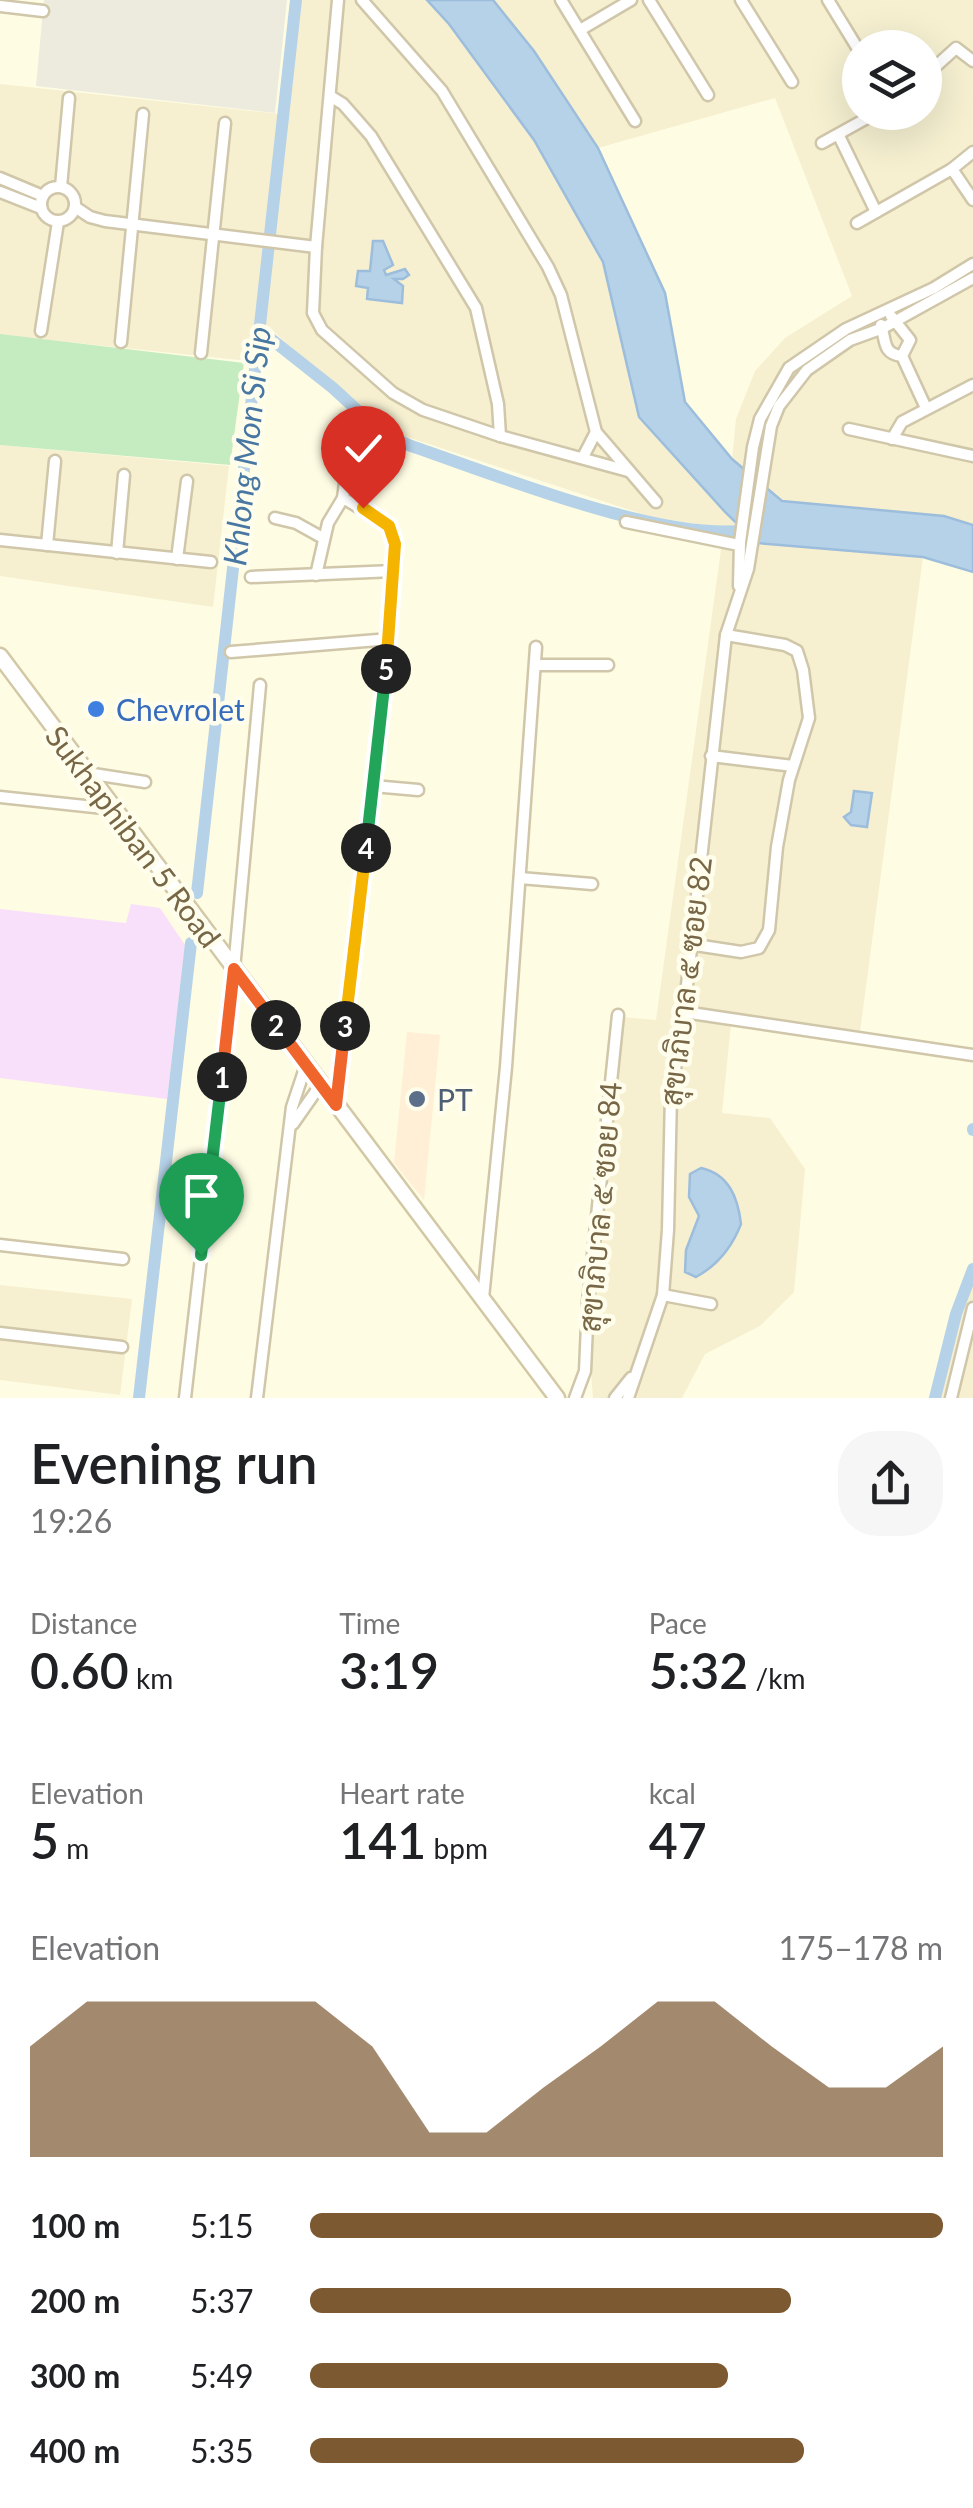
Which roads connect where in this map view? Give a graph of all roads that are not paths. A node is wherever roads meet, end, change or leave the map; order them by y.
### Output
1 (338, 0) edge
2 (362, 0) edge
3 (561, 0) edge
4 (631, 0) edge
5 (648, 0) edge
6 (741, 0) edge
7 (828, 0) edge
8 (0, 6) edge
9 (43, 11) dead end
10 (580, 30) junction
11 (846, 30) edge
12 (966, 38) dead end
13 (956, 48) junction
14 (942, 61) edge
15 (973, 61) edge
16 (792, 82) dead end
17 (708, 94) dead end
18 (330, 96) junction
19 (69, 98) dead end
20 (143, 114) dead end
21 (635, 121) dead end
22 (225, 123) dead end
23 (849, 130) edge
24 (839, 136) junction
25 (822, 143) dead end
26 (973, 152) edge
27 (952, 169) junction
28 (0, 178) edge
29 (61, 187) junction
30 (0, 192) edge
31 (973, 200) edge
32 (42, 202) junction
33 (75, 207) junction
34 (876, 212) junction
35 (58, 222) junction
36 (857, 223) dead end
37 (132, 225) junction
38 (214, 234) junction
39 (316, 246) junction
40 (973, 264) edge
41 (973, 278) edge
42 (888, 309) junction
43 (876, 315) junction
44 (888, 325) junction
45 (41, 331) dead end
46 (121, 342) dead end
47 (200, 353) dead end
48 (902, 356) junction
49 (973, 385) edge
50 (926, 408) junction
51 (849, 429) dead end
52 (596, 432) junction
53 (500, 436) junction
54 (892, 438) junction
55 (973, 456) edge
56 (583, 457) junction
57 (55, 461) dead end
58 (356, 466) dead end
59 (628, 471) junction
60 (124, 475) dead end
61 (187, 482) dead end
62 (343, 498) junction
63 (656, 502) dead end
64 (274, 518) dead end
65 (626, 522) dead end
66 (323, 538) junction
67 (0, 540) edge
68 (740, 544) junction
69 (46, 545) junction
70 (117, 552) junction
71 (177, 559) junction
72 (211, 562) dead end
73 (394, 571) junction
74 (316, 574) junction
75 (251, 577) dead end
76 (740, 588) junction
77 (726, 635) junction
78 (390, 639) junction
79 (536, 647) dead end
80 (231, 652) dead end
81 (0, 656) edge
82 (608, 664) dead end
83 (536, 665) junction
84 (260, 685) dead end
85 (712, 756) junction
86 (793, 766) junction
87 (86, 773) junction
88 (145, 782) dead end
89 (373, 786) junction
90 (418, 790) dead end
91 (0, 797) edge
92 (113, 809) junction
93 (520, 878) junction
94 (592, 884) dead end
95 (690, 944) junction
96 (234, 969) junction
97 (684, 1012) junction
98 (618, 1016) dead end
99 (973, 1055) edge
100 (306, 1066) junction
101 (322, 1084) junction
102 (336, 1105) junction
103 (291, 1130) junction
104 (0, 1245) edge
105 (123, 1259) dead end
106 (662, 1295) junction
107 (483, 1299) junction
108 (711, 1304) dead end
109 (973, 1308) edge
110 (0, 1333) edge
111 (122, 1347) dead end
112 (551, 1395) edge
113 (626, 1396) edge
114 (184, 1398) edge
115 (257, 1398) edge
116 (575, 1398) edge
117 (950, 1398) edge

1 - 18 street
2 - 52 street
3 - 10 street
4 - 10 street
5 - 17 street
6 - 16 street
7 - 11 street
8 - 9 street
10 - 21 street
12 - 13 street
13 - 14 street
13 - 15 street
18 - 39 street
18 - 53 street
19 - 29 street
20 - 37 street
22 - 38 street
23 - 24 street
24 - 25 street
24 - 34 street
26 - 27 street
27 - 31 street
27 - 34 street
28 - 32 street
29 - 32 street
29 - 33 street
30 - 32 street
32 - 35 street
33 - 35 street
33 - 37 street
34 - 36 street
35 - 45 street
37 - 38 street
37 - 46 street
38 - 39 street
38 - 47 street
39 - 53 street
40 - 42 street, สุขาภิบาล ๕ ซอย 82
41 - 44 street, สุขาภิบาล ๕ ซอย 82
42 - 43 street, สุขาภิบาล ๕ ซอย 82
42 - 44 street
43 - 44 street
43 - 68 street, สุขาภิบาล ๕ ซอย 82
44 - 48 street
44 - 48 street
44 - 76 street, สุขาภิบาล ๕ ซอย 82
48 - 50 street
49 - 50 street
50 - 54 street
51 - 54 street
52 - 56 street
52 - 59 street
53 - 56 street
54 - 55 street
56 - 59 street
57 - 69 street
58 - 62 street
59 - 63 street
60 - 70 street
61 - 71 street
62 - 66 street
62 - 73 street
64 - 66 street
65 - 68 street
66 - 74 street
67 - 69 street
68 - 76 street, สุขาภิบาล ๕ ซอย 82
69 - 70 street
70 - 71 street
71 - 72 street
73 - 74 street
73 - 78 street
74 - 75 street
76 - 77 street, สุขาภิบาล ๕ ซอย 82
77 - 85 street, สุขาภิบาล ๕ ซอย 82
77 - 86 street
78 - 80 street
78 - 89 street
79 - 83 street
81 - 87 main road, Sukhaphiban 5 Road
82 - 83 street
83 - 93 street
84 - 96 street
85 - 86 street
85 - 95 street, สุขาภิบาล ๕ ซอย 82
86 - 95 street
87 - 88 street
87 - 92 main road, Sukhaphiban 5 Road
89 - 90 street
89 - 102 street
91 - 92 street
92 - 96 main road, Sukhaphiban 5 Road
93 - 94 street
93 - 107 street
95 - 97 street, สุขาภิบาล ๕ ซอย 82
96 - 100 main road, Sukhaphiban 5 Road
96 - 114 street
97 - 99 street
97 - 106 street, สุขาภิบาล ๕ ซอย 82
98 - 116 street, สุขาภิบาล ๕ ซอย 84
100 - 101 main road, Sukhaphiban 5 Road
100 - 103 street
101 - 102 main road, Sukhaphiban 5 Road
101 - 103 street
102 - 107 main road, Sukhaphiban 5 Road
103 - 115 street
104 - 105 street
106 - 108 street
106 - 113 street, สุขาภิบาล ๕ ซอย 82
107 - 112 main road, Sukhaphiban 5 Road
109 - 117 street
110 - 111 street

